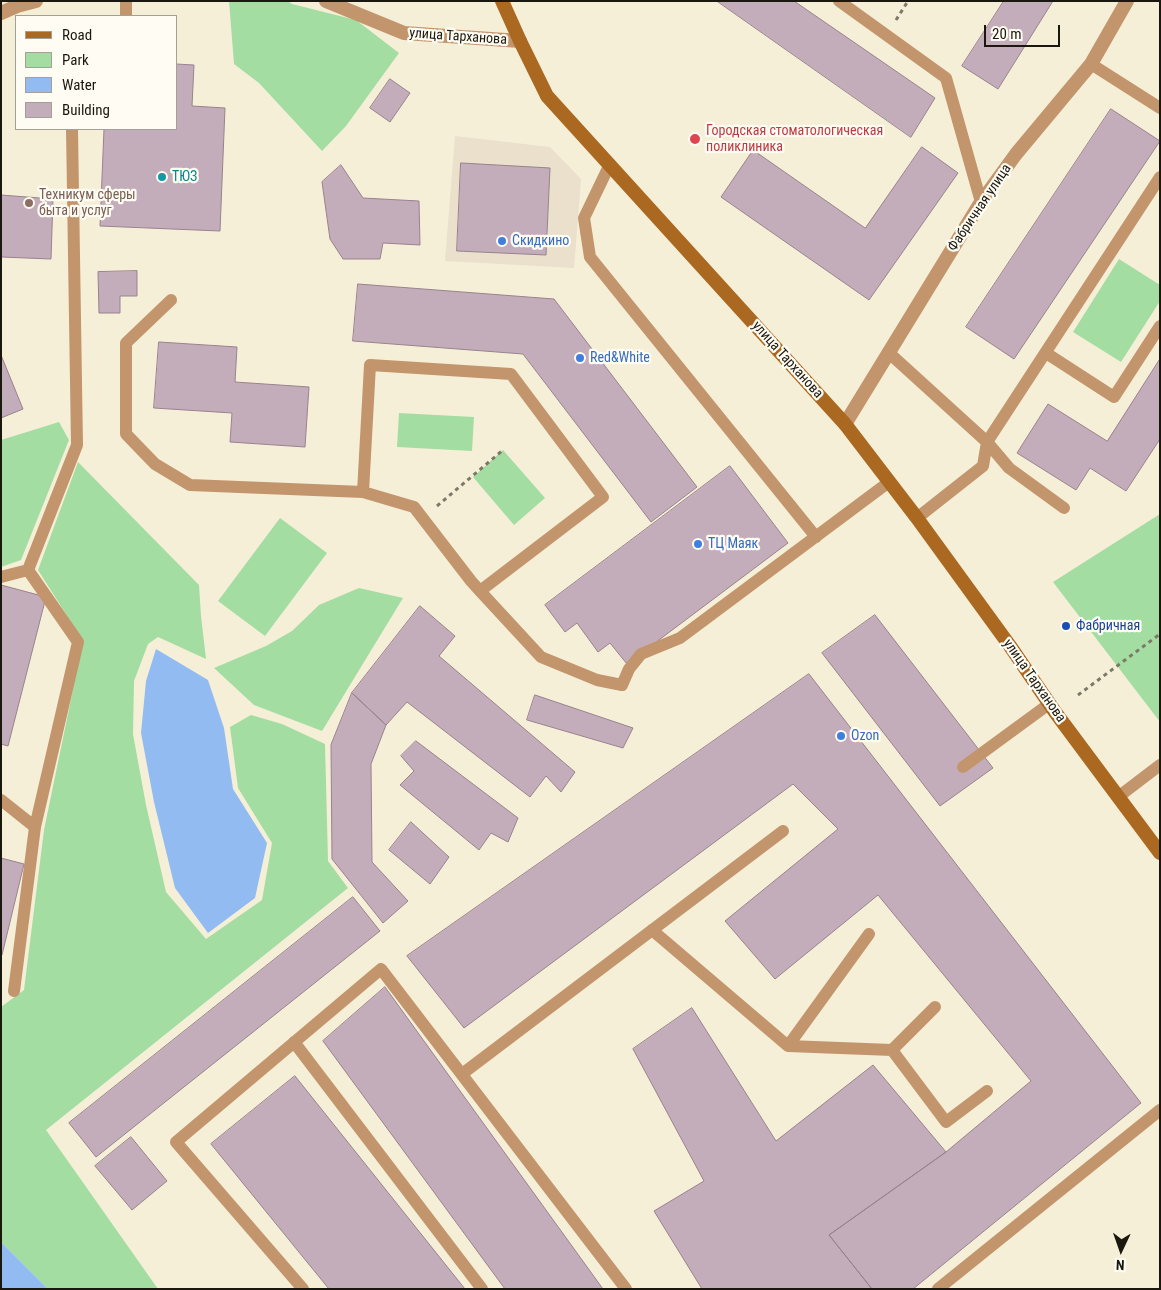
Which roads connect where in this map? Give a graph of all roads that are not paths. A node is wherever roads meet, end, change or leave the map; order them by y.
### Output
1 (36, 1) edge
2 (126, 1) edge
3 (326, 1) edge
4 (502, 1) edge
5 (839, 1) edge
6 (1127, 1) edge
7 (1, 13) edge
8 (126, 15) edge
9 (520, 41) junction
10 (1091, 64) junction
11 (1160, 108) edge
12 (72, 130) edge
13 (610, 164) junction
14 (1160, 177) edge
15 (981, 202) junction
16 (171, 300) dead end
17 (1160, 326) edge
18 (888, 352) junction
19 (1046, 352) junction
20 (845, 424) junction
21 (987, 442) junction
22 (889, 482) junction
23 (363, 492) junction
24 (1064, 508) dead end
25 (916, 518) junction
26 (816, 537) junction
27 (28, 570) junction
28 (1, 577) edge
29 (480, 591) junction
30 (1049, 704) junction
31 (1160, 765) edge
32 (963, 767) dead end
33 (1118, 797) junction
34 (1, 800) edge
35 (35, 827) junction
36 (783, 831) dead end
37 (1160, 853) edge
38 (652, 930) junction
39 (868, 934) dead end
40 (14, 991) dead end
41 (934, 1007) dead end
42 (294, 1042) junction
43 (788, 1046) junction
44 (892, 1050) junction
45 (462, 1074) junction
46 (986, 1091) dead end
47 (1160, 1110) edge
48 (304, 1289) edge
49 (482, 1289) edge
50 (626, 1289) edge
51 (938, 1289) edge

1 - 7 street
2 - 8 lane
3 - 9 street, улица Тарханова
4 - 9 main road
5 - 15 lane
6 - 10 street, Фабричная улица
9 - 13 main road, улица Тарханова
10 - 11 lane
10 - 15 street, Фабричная улица
12 - 27 lane
13 - 20 main road, улица Тарханова
13 - 26 lane
14 - 19 lane
15 - 18 street, Фабричная улица
16 - 23 lane
17 - 19 lane
18 - 20 street, Фабричная улица
18 - 21 lane
19 - 21 lane
20 - 22 main road, улица Тарханова
21 - 24 lane
21 - 25 lane
22 - 25 main road, улица Тарханова
22 - 26 lane
23 - 29 lane
23 - 29 lane
25 - 30 main road, улица Тарханова
26 - 29 lane
27 - 28 lane
27 - 35 lane
30 - 32 lane
30 - 33 main road, улица Тарханова
31 - 33 lane
33 - 37 main road, улица Тарханова
34 - 35 lane
35 - 40 lane
36 - 38 lane
38 - 43 lane
38 - 45 lane
39 - 43 lane
41 - 44 lane
42 - 45 lane
42 - 48 lane
42 - 49 lane
43 - 44 lane
44 - 46 lane
45 - 50 lane
47 - 51 lane

